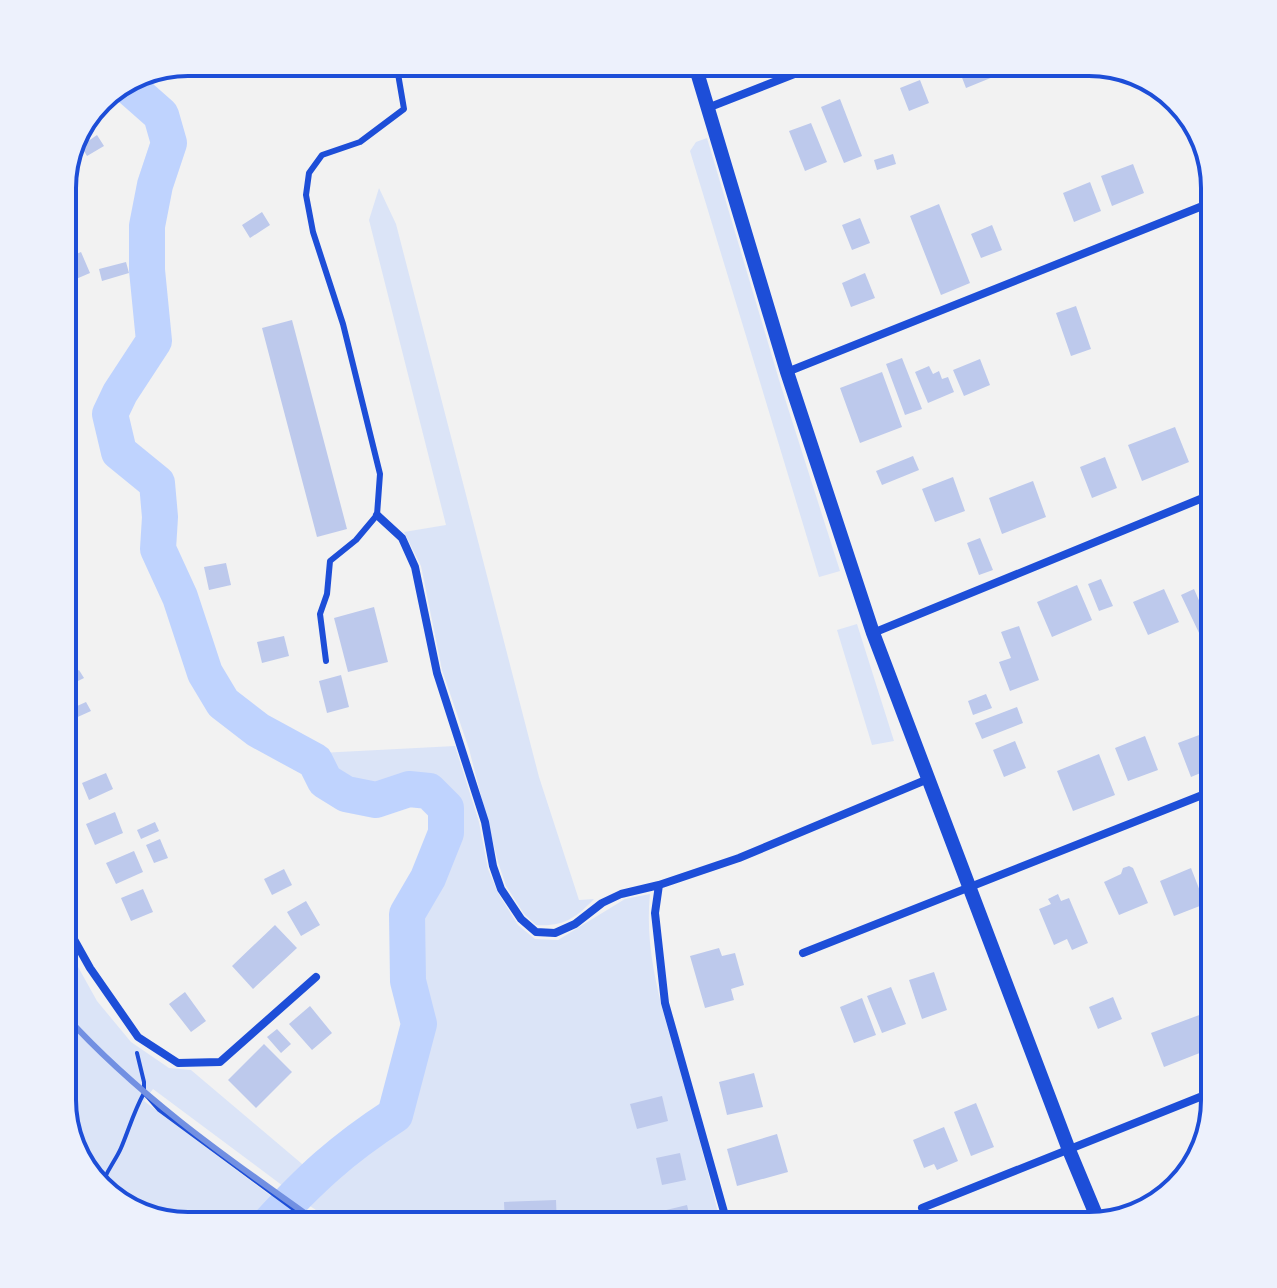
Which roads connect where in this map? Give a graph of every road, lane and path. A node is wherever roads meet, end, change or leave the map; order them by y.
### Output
1 (398, 76) edge
2 (699, 76) edge
3 (789, 76) edge
4 (710, 107) junction
5 (1201, 207) edge
6 (787, 372) junction
7 (1201, 499) edge
8 (377, 515) junction
9 (873, 633) junction
10 (326, 661) dead end
11 (928, 779) junction
12 (1201, 796) edge
13 (659, 885) junction
14 (970, 888) junction
15 (76, 943) edge
16 (803, 953) dead end
17 (316, 977) dead end
18 (138, 1037) junction
19 (144, 1093) junction
20 (1201, 1097) edge
21 (1069, 1150) junction
22 (105, 1175) edge
23 (922, 1208) dead end
24 (1095, 1211) edge
25 (297, 1212) edge
26 (724, 1212) edge

1 - 8 lane
2 - 4 street
3 - 4 street
4 - 6 street
5 - 6 street
6 - 9 street
7 - 9 street
8 - 10 lane
8 - 13 street
9 - 11 street
11 - 13 street
11 - 14 street
12 - 14 street
13 - 26 street
14 - 16 street
14 - 21 street
15 - 18 street
17 - 18 street
18 - 19 path
19 - 22 path
19 - 25 path
20 - 21 street
21 - 23 street
21 - 24 street

